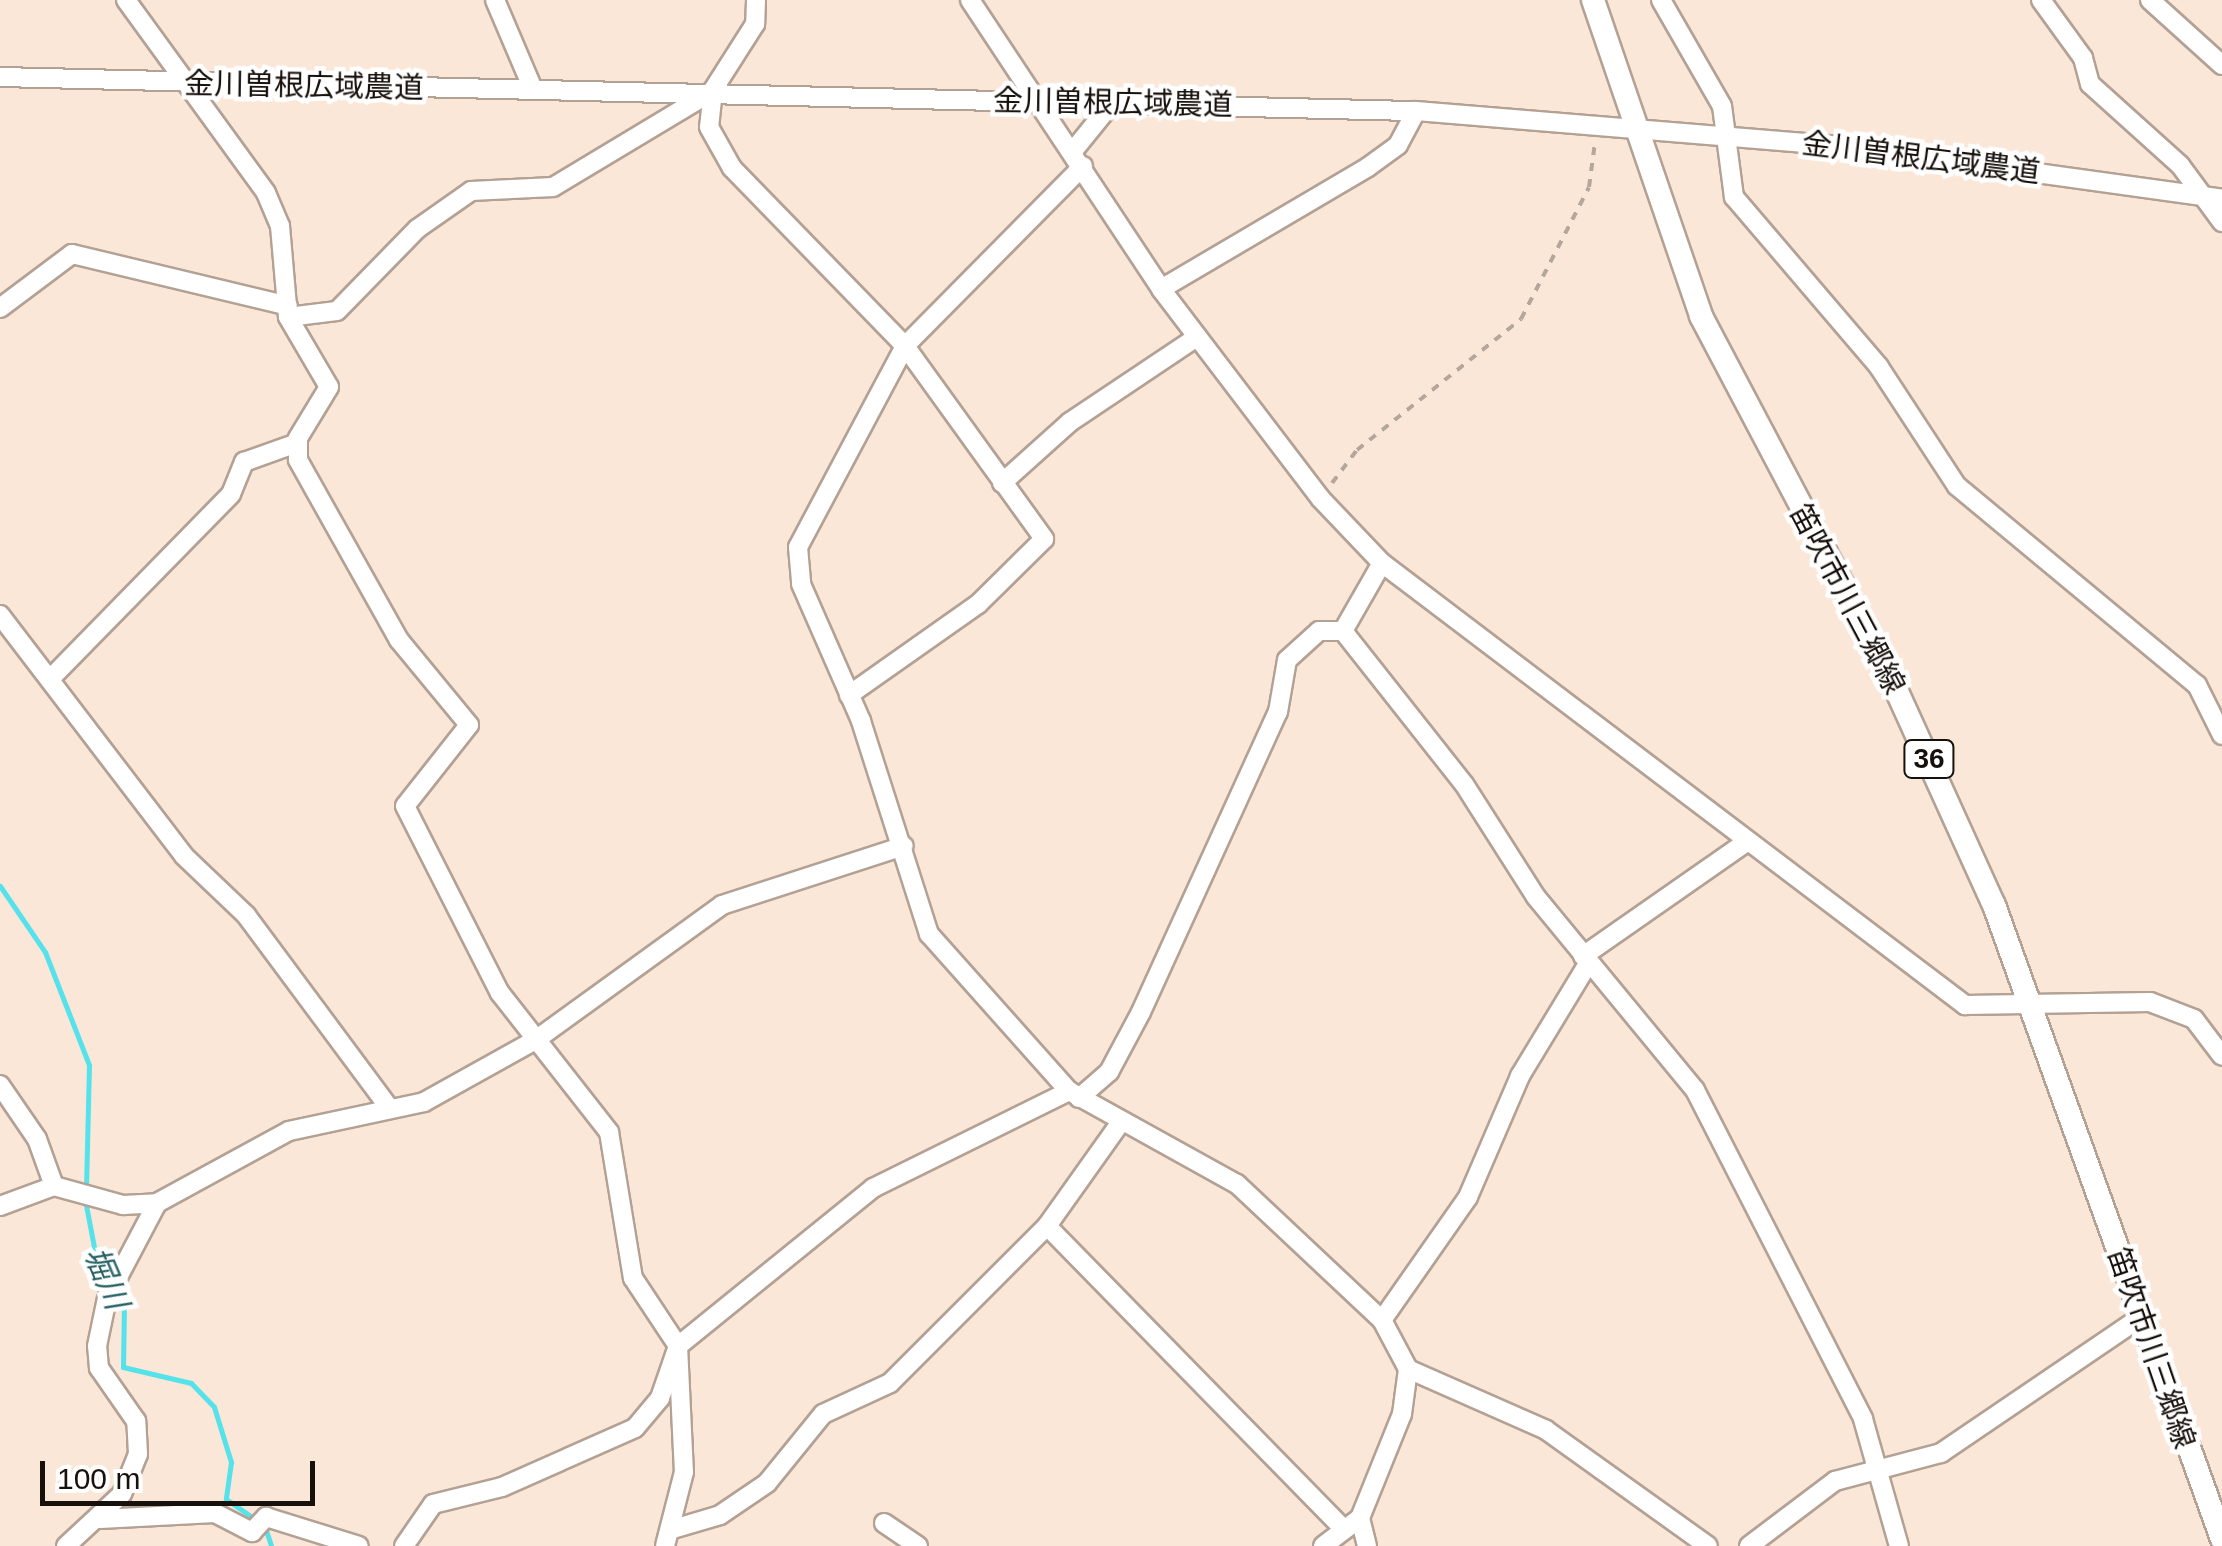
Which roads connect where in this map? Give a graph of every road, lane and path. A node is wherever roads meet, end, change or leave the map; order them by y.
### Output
1 (126, 0) edge
2 (495, 0) edge
3 (756, 0) edge
4 (970, 0) edge
5 (1593, 0) edge
6 (1660, 0) edge
7 (2041, 0) edge
8 (2150, 0) edge
9 (2222, 65) edge
10 (0, 77) edge
11 (184, 85) junction
12 (533, 88) junction
13 (713, 90) junction
14 (1039, 102) junction
15 (1112, 104) junction
16 (1416, 110) junction
17 (1598, 126) junction
18 (1634, 130) junction
19 (1729, 136) junction
20 (1078, 158) junction
21 (2200, 196) junction
22 (2222, 199) edge
23 (2222, 222) edge
24 (1161, 289) junction
25 (0, 308) edge
26 (288, 312) junction
27 (1197, 336) junction
28 (905, 346) junction
29 (297, 443) junction
30 (1002, 484) junction
31 (1320, 499) junction
32 (1382, 563) junction
33 (0, 615) edge
34 (1342, 632) junction
35 (51, 678) junction
36 (849, 695) junction
37 (2222, 735) edge
38 (1748, 841) junction
39 (904, 846) junction
40 (1586, 959) junction
41 (2034, 1009) junction
42 (537, 1039) junction
43 (2222, 1056) edge
44 (0, 1086) edge
45 (1074, 1094) junction
46 (387, 1105) junction
47 (1118, 1126) junction
48 (54, 1186) junction
49 (157, 1203) junction
50 (0, 1206) edge
51 (1048, 1226) junction
52 (2140, 1318) junction
53 (1382, 1320) junction
54 (678, 1346) junction
55 (1408, 1369) junction
56 (1877, 1470) junction
57 (100, 1519) junction
58 (884, 1522) dead end
59 (1352, 1523) junction
60 (669, 1538) edge
61 (2222, 1538) edge
62 (66, 1546) edge
63 (359, 1546) edge
64 (404, 1546) edge
65 (918, 1546) edge
66 (1323, 1546) edge
67 (1367, 1546) edge
68 (1708, 1546) edge
69 (1750, 1546) edge
70 (1899, 1546) edge

1 - 11 street
2 - 12 street
3 - 13 street
4 - 14 street
5 - 18 main road, 笛吹市川三郷線 / 36
6 - 19 street
7 - 21 street
8 - 9 street
10 - 11 street, 金川曽根広域農道
11 - 12 street, 金川曽根広域農道
11 - 26 street
12 - 13 street, 金川曽根広域農道
13 - 14 street, 金川曽根広域農道
13 - 26 street
13 - 28 street
14 - 15 street, 金川曽根広域農道
14 - 20 street
15 - 16 street, 金川曽根広域農道
15 - 20 street
16 - 17 street, 金川曽根広域農道
16 - 24 street
17 - 18 street, 金川曽根広域農道
17 - 31 path
18 - 19 street, 金川曽根広域農道
18 - 41 main road, 笛吹市川三郷線 / 36
19 - 21 street, 金川曽根広域農道
19 - 37 street
20 - 24 street
20 - 28 street
21 - 22 street, 金川曽根広域農道
21 - 23 street
24 - 27 street
25 - 26 street
26 - 29 street
27 - 30 street
27 - 31 street
28 - 30 street
28 - 36 street
29 - 35 street
29 - 42 street
30 - 36 street
31 - 32 street
32 - 34 street
32 - 38 street
33 - 35 street
34 - 40 street
34 - 45 street
35 - 46 street
36 - 39 street
38 - 40 street
38 - 41 street
39 - 42 street
39 - 45 street
40 - 53 street
40 - 56 street
41 - 43 street
41 - 52 main road, 笛吹市川三郷線 / 36
42 - 46 street
42 - 54 street
44 - 48 street
45 - 47 street
45 - 54 street
46 - 49 street
47 - 51 street
47 - 53 street
48 - 49 street
48 - 50 street
49 - 57 street
51 - 59 street
51 - 60 street
52 - 56 street
52 - 61 main road, 笛吹市川三郷線 / 36
53 - 55 street
54 - 60 street
54 - 64 street
55 - 59 street
55 - 68 street
56 - 69 street
56 - 70 street
57 - 62 street
57 - 63 street
58 - 65 street
59 - 66 street
59 - 67 street

